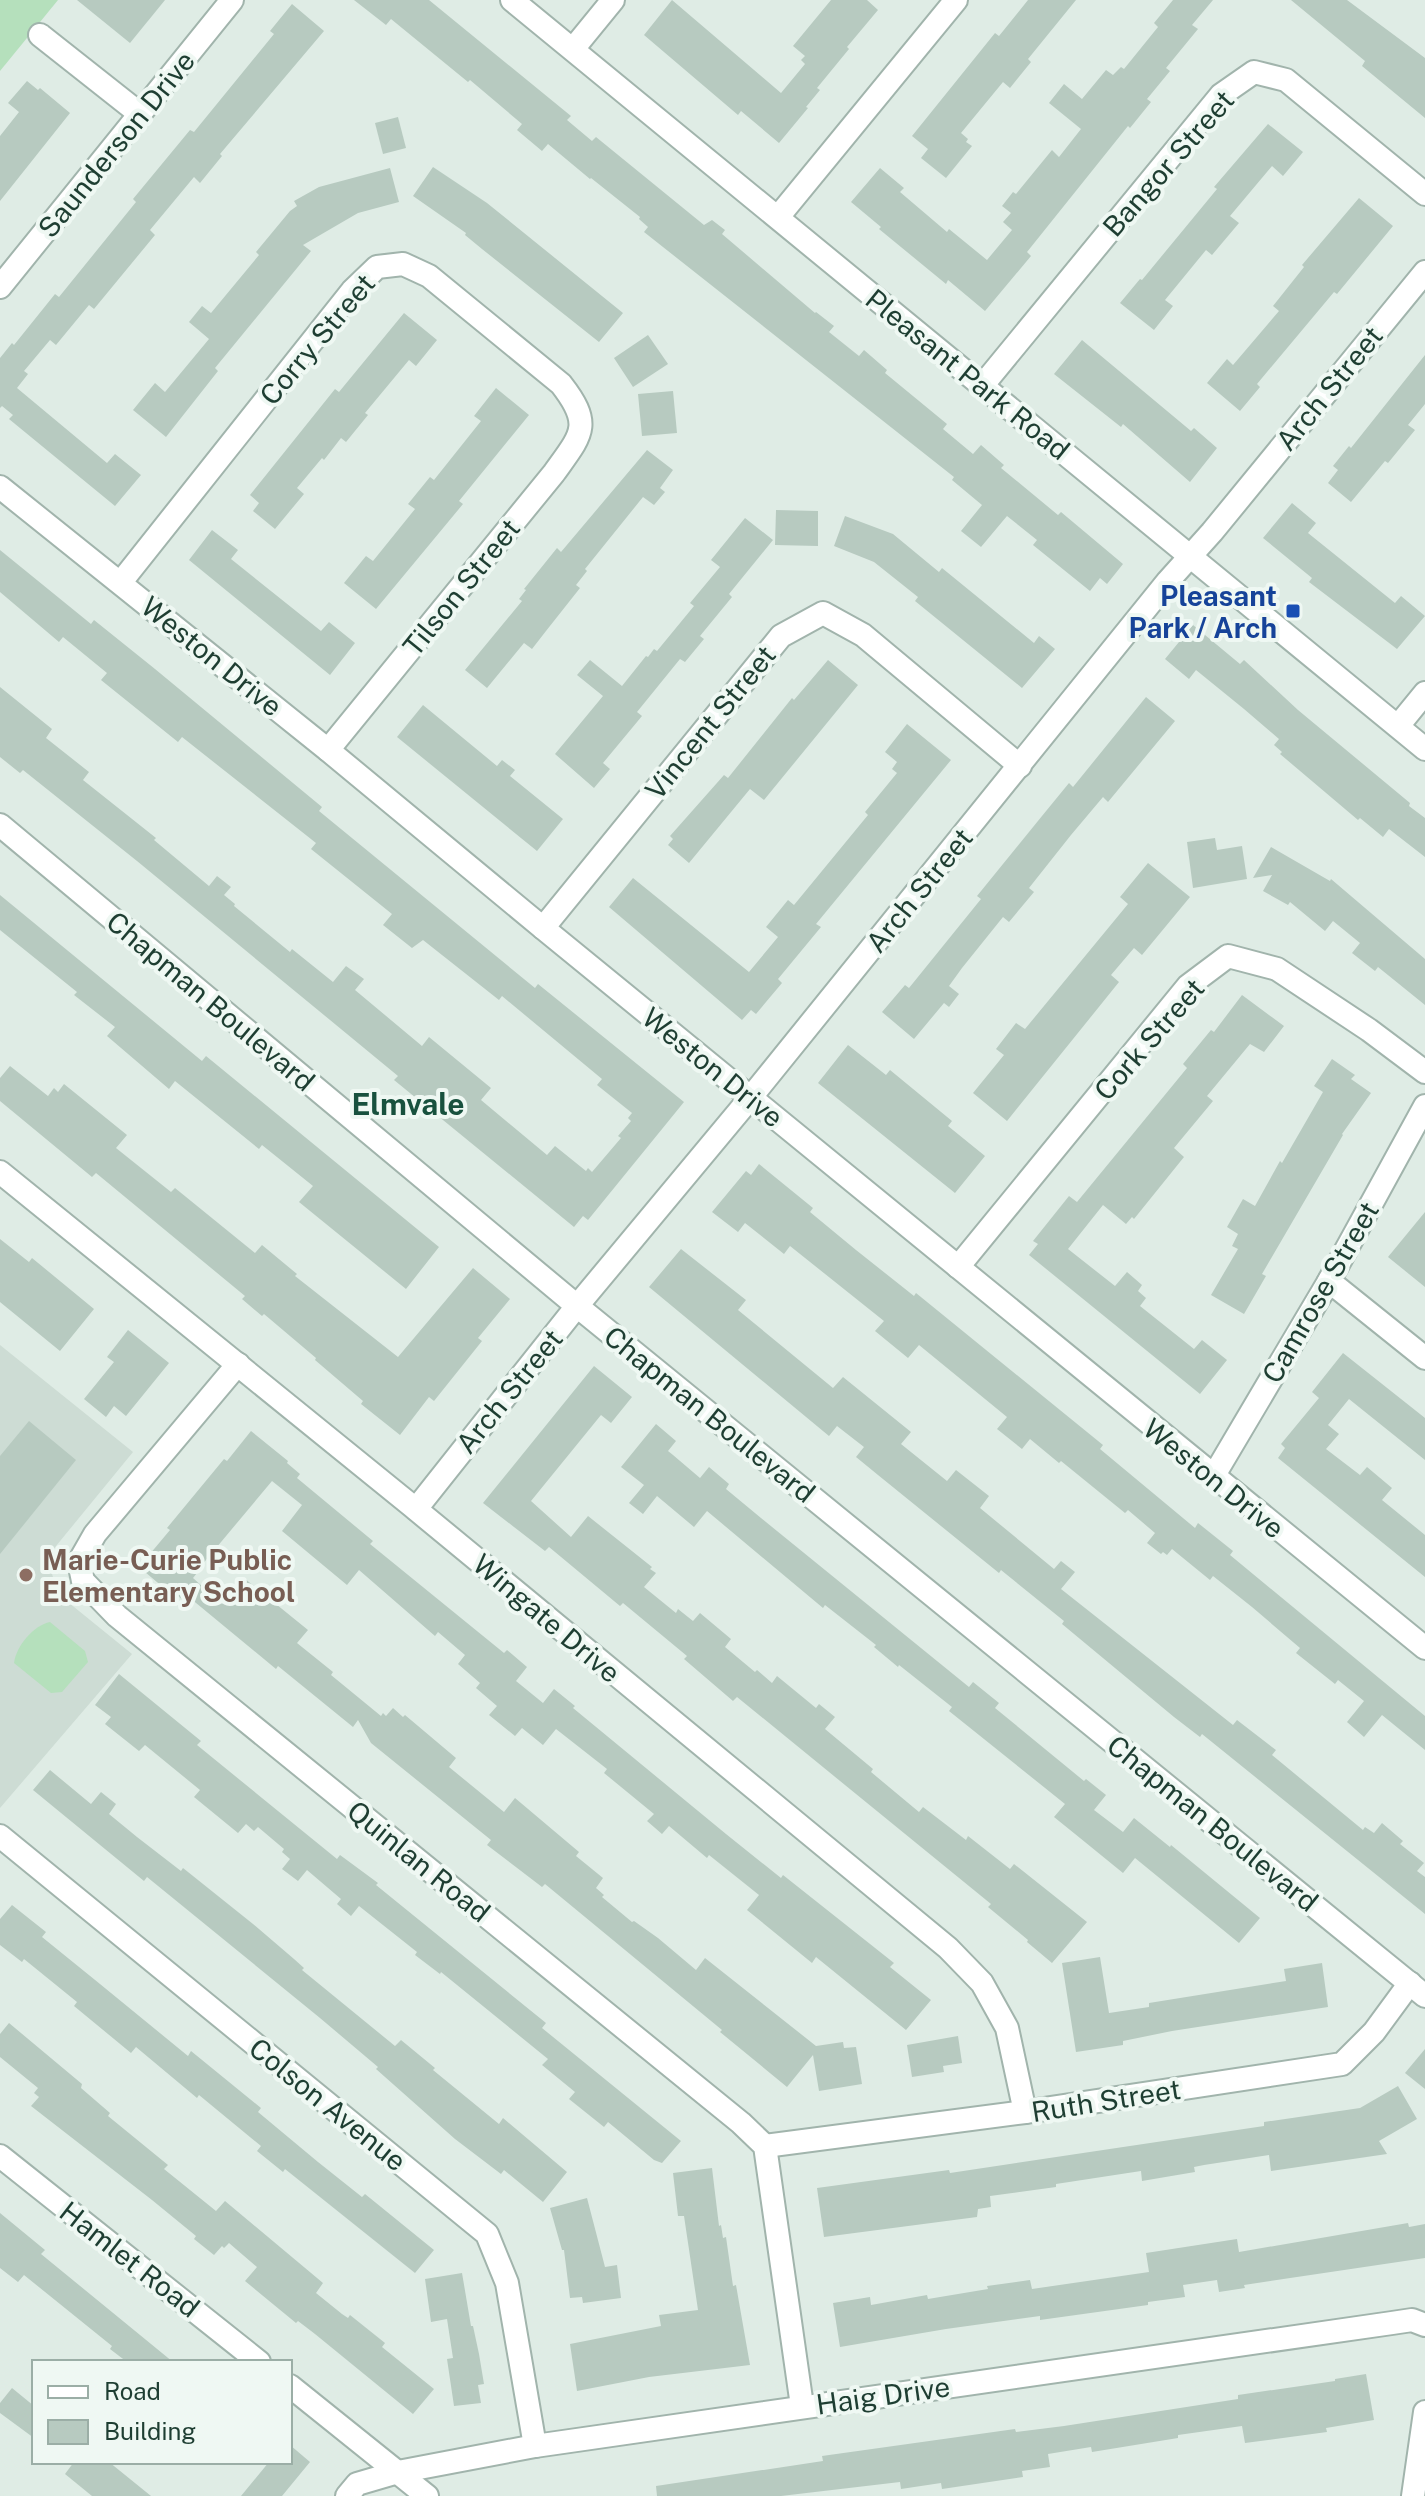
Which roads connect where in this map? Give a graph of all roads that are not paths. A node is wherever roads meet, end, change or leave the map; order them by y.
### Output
1 (232, 0) edge
2 (512, 0) edge
3 (613, 0) edge
4 (956, 0) edge
5 (40, 35) dead end
6 (573, 49) junction
7 (140, 114) junction
8 (1425, 194) edge
9 (778, 217) junction
10 (1425, 272) edge
11 (0, 287) edge
12 (982, 386) junction
13 (582, 419) joint
14 (0, 487) edge
15 (1190, 555) junction
16 (121, 582) junction
17 (1425, 693) edge
18 (1398, 726) junction
19 (1425, 749) edge
20 (328, 750) junction
21 (1020, 766) junction
22 (0, 825) edge
23 (543, 928) junction
24 (1425, 1072) edge
25 (751, 1097) junction
26 (1425, 1106) edge
27 (0, 1172) edge
28 (958, 1267) junction
29 (1329, 1281) junction
30 (577, 1306) junction
31 (1425, 1358) edge
32 (238, 1364) junction
33 (1213, 1477) junction
34 (416, 1509) junction
35 (1425, 1648) edge
36 (0, 1836) edge
37 (1418, 1990) edge
38 (1025, 2112) junction
39 (765, 2146) junction
40 (0, 2156) edge
41 (1425, 2325) edge
42 (256, 2360) edge
43 (292, 2388) edge
44 (802, 2406) junction
45 (1425, 2412) edge
46 (535, 2446) junction
47 (398, 2472) junction
48 (347, 2496) edge
49 (427, 2496) edge
50 (1413, 2496) edge

1 - 7 street, Saunderson Drive
2 - 6 street, Pleasant Park Road
3 - 6 street
4 - 9 street
5 - 7 street
6 - 9 street, Pleasant Park Road
7 - 11 street, Saunderson Drive
8 - 12 street, Bangor Street
9 - 12 street, Pleasant Park Road
10 - 15 street, Arch Street
12 - 15 street, Pleasant Park Road
13 - 16 street, Corry Street
13 - 20 street, Tilson Street
14 - 16 street, Weston Drive
15 - 18 street, Pleasant Park Road
15 - 21 street, Arch Street
16 - 20 street, Weston Drive
17 - 18 street
18 - 19 street, Pleasant Park Road
20 - 23 street, Weston Drive
21 - 23 street, Vincent Street
21 - 25 street, Arch Street
22 - 30 street, Chapman Boulevard
23 - 25 street, Weston Drive
24 - 28 street, Cork Street
25 - 28 street, Weston Drive
25 - 30 street, Arch Street
26 - 29 street, Camrose Street
27 - 32 street, Wingate Drive
28 - 33 street, Weston Drive
29 - 31 street
29 - 33 street, Camrose Street
30 - 34 street, Arch Street
30 - 37 street, Chapman Boulevard
32 - 34 street, Wingate Drive
32 - 39 street, Quinlan Road
33 - 35 street, Weston Drive
34 - 38 street, Wingate Drive
36 - 46 street, Colson Avenue
37 - 38 street, Ruth Street
38 - 39 street, Ruth Street
39 - 44 street
40 - 42 street, Hamlet Road
41 - 44 street, Haig Drive
43 - 47 street
44 - 46 street, Haig Drive
45 - 50 street
46 - 47 street, Haig Drive
47 - 48 street, Haig Drive
47 - 49 street

